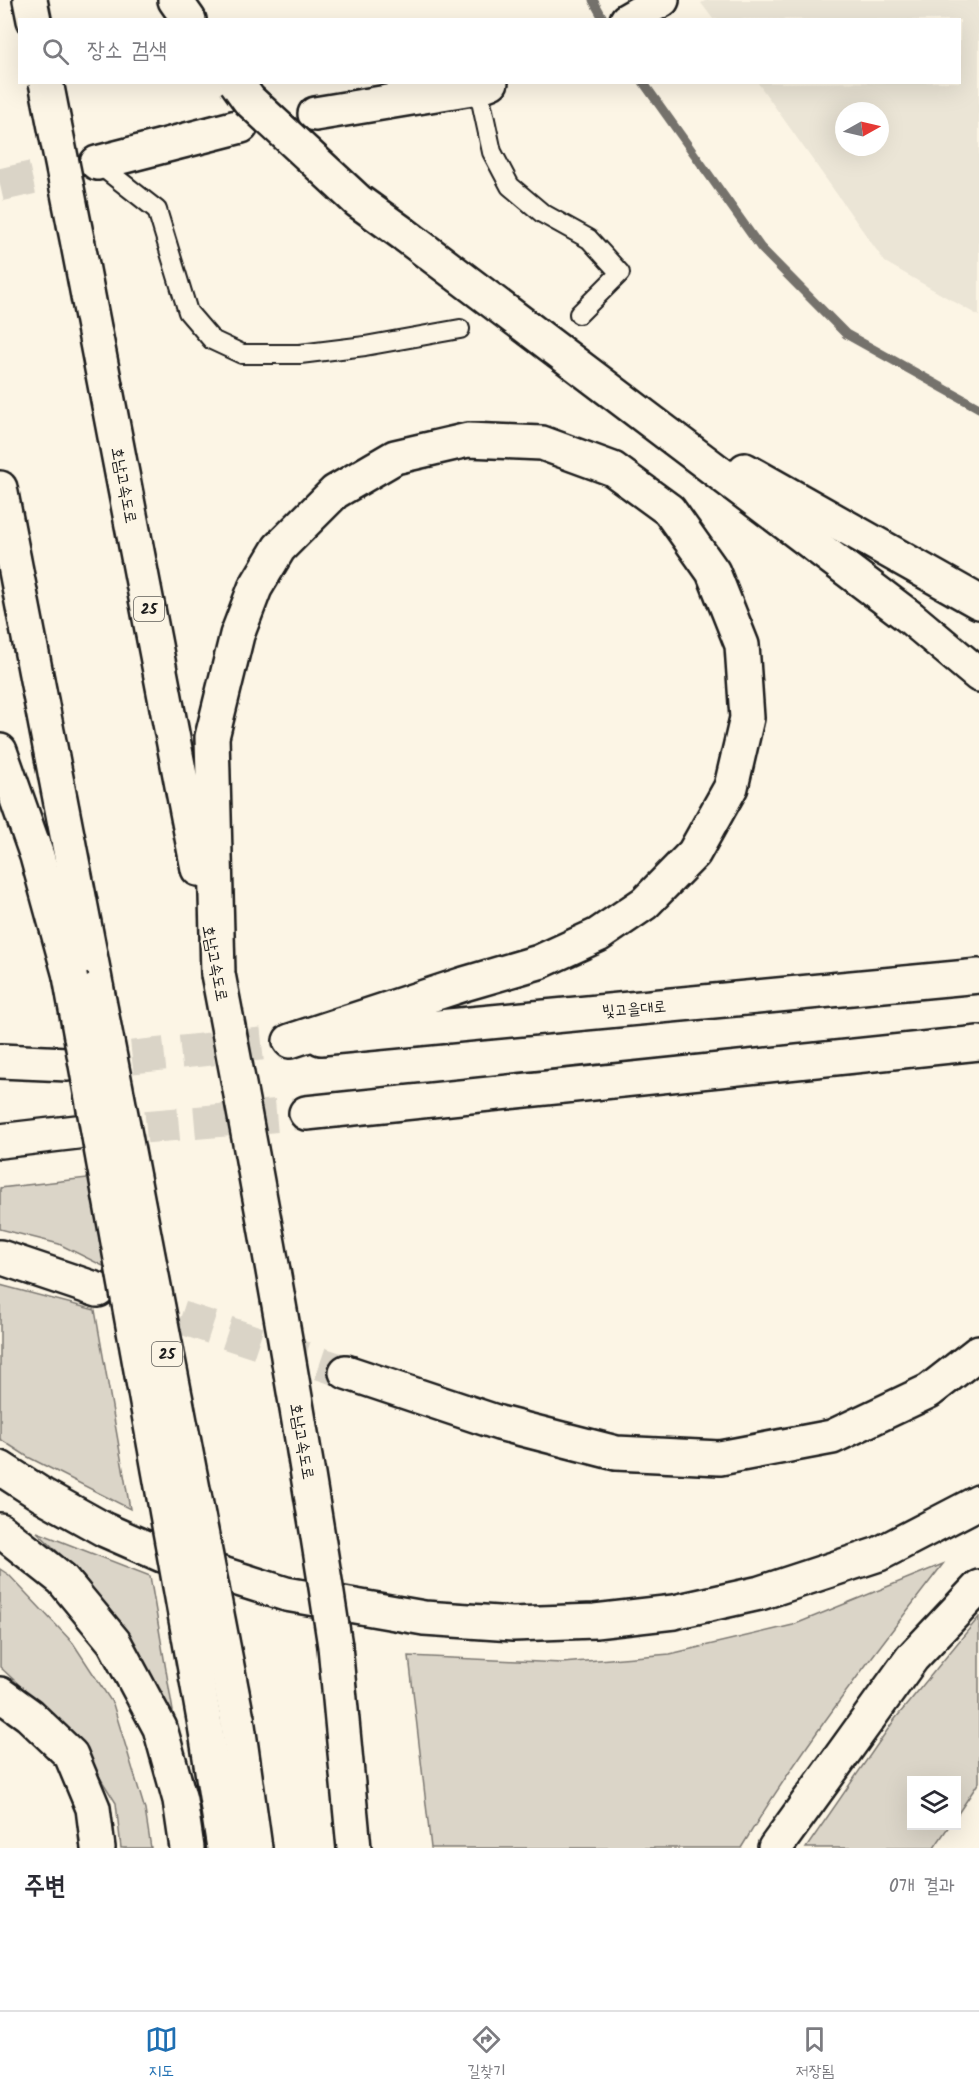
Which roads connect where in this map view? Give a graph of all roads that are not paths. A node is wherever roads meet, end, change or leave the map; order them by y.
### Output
1 (30, 0) edge
2 (175, 0) edge
3 (662, 0) edge
4 (34, 18) edge
5 (188, 18) edge
6 (630, 18) edge
7 (46, 84) edge
8 (237, 84) edge
9 (485, 85) edge
10 (315, 114) dead end
11 (241, 126) dead end
12 (97, 163) joint
13 (579, 314) dead end
14 (460, 329) dead end
15 (633, 406) junction
16 (0, 488) edge
17 (979, 602) edge
18 (979, 675) edge
19 (0, 751) edge
20 (218, 974) junction
21 (979, 976) edge
22 (83, 983) junction
23 (979, 1043) edge
24 (0, 1061) edge
25 (0, 1072) edge
26 (306, 1113) tunnel mouth
27 (77, 1132) tunnel mouth
28 (0, 1141) edge
29 (0, 1257) edge
30 (98, 1290) dead end
31 (979, 1352) edge
32 (345, 1372) tunnel mouth
33 (0, 1468) edge
34 (979, 1502) edge
35 (0, 1530) edge
36 (979, 1587) edge
37 (0, 1694) edge
38 (98, 1848) edge
39 (187, 1848) edge
40 (224, 1848) edge
41 (255, 1848) edge
42 (354, 1848) edge
43 (775, 1848) edge

1 - 4 main road
2 - 5 main road
3 - 6 main road
7 - 20 main road, 호남고속도로 / 25, bridge
8 - 15 main road, bridge
9 - 10 main road
9 - 13 lane
11 - 12 main road
12 - 14 lane
15 - 17 main road
15 - 18 main road
16 - 22 main road, 25
19 - 22 main road
20 - 21 main road, 빛고을대로
20 - 42 main road, 호남고속도로 / 25, bridge
22 - 40 main road, bridge
22 - 41 main road, 25, bridge
23 - 26 main road
24 - 25 main road
27 - 28 main road
29 - 30 main road
31 - 32 main road
33 - 34 main road
35 - 39 main road
36 - 43 main road
37 - 38 main road

